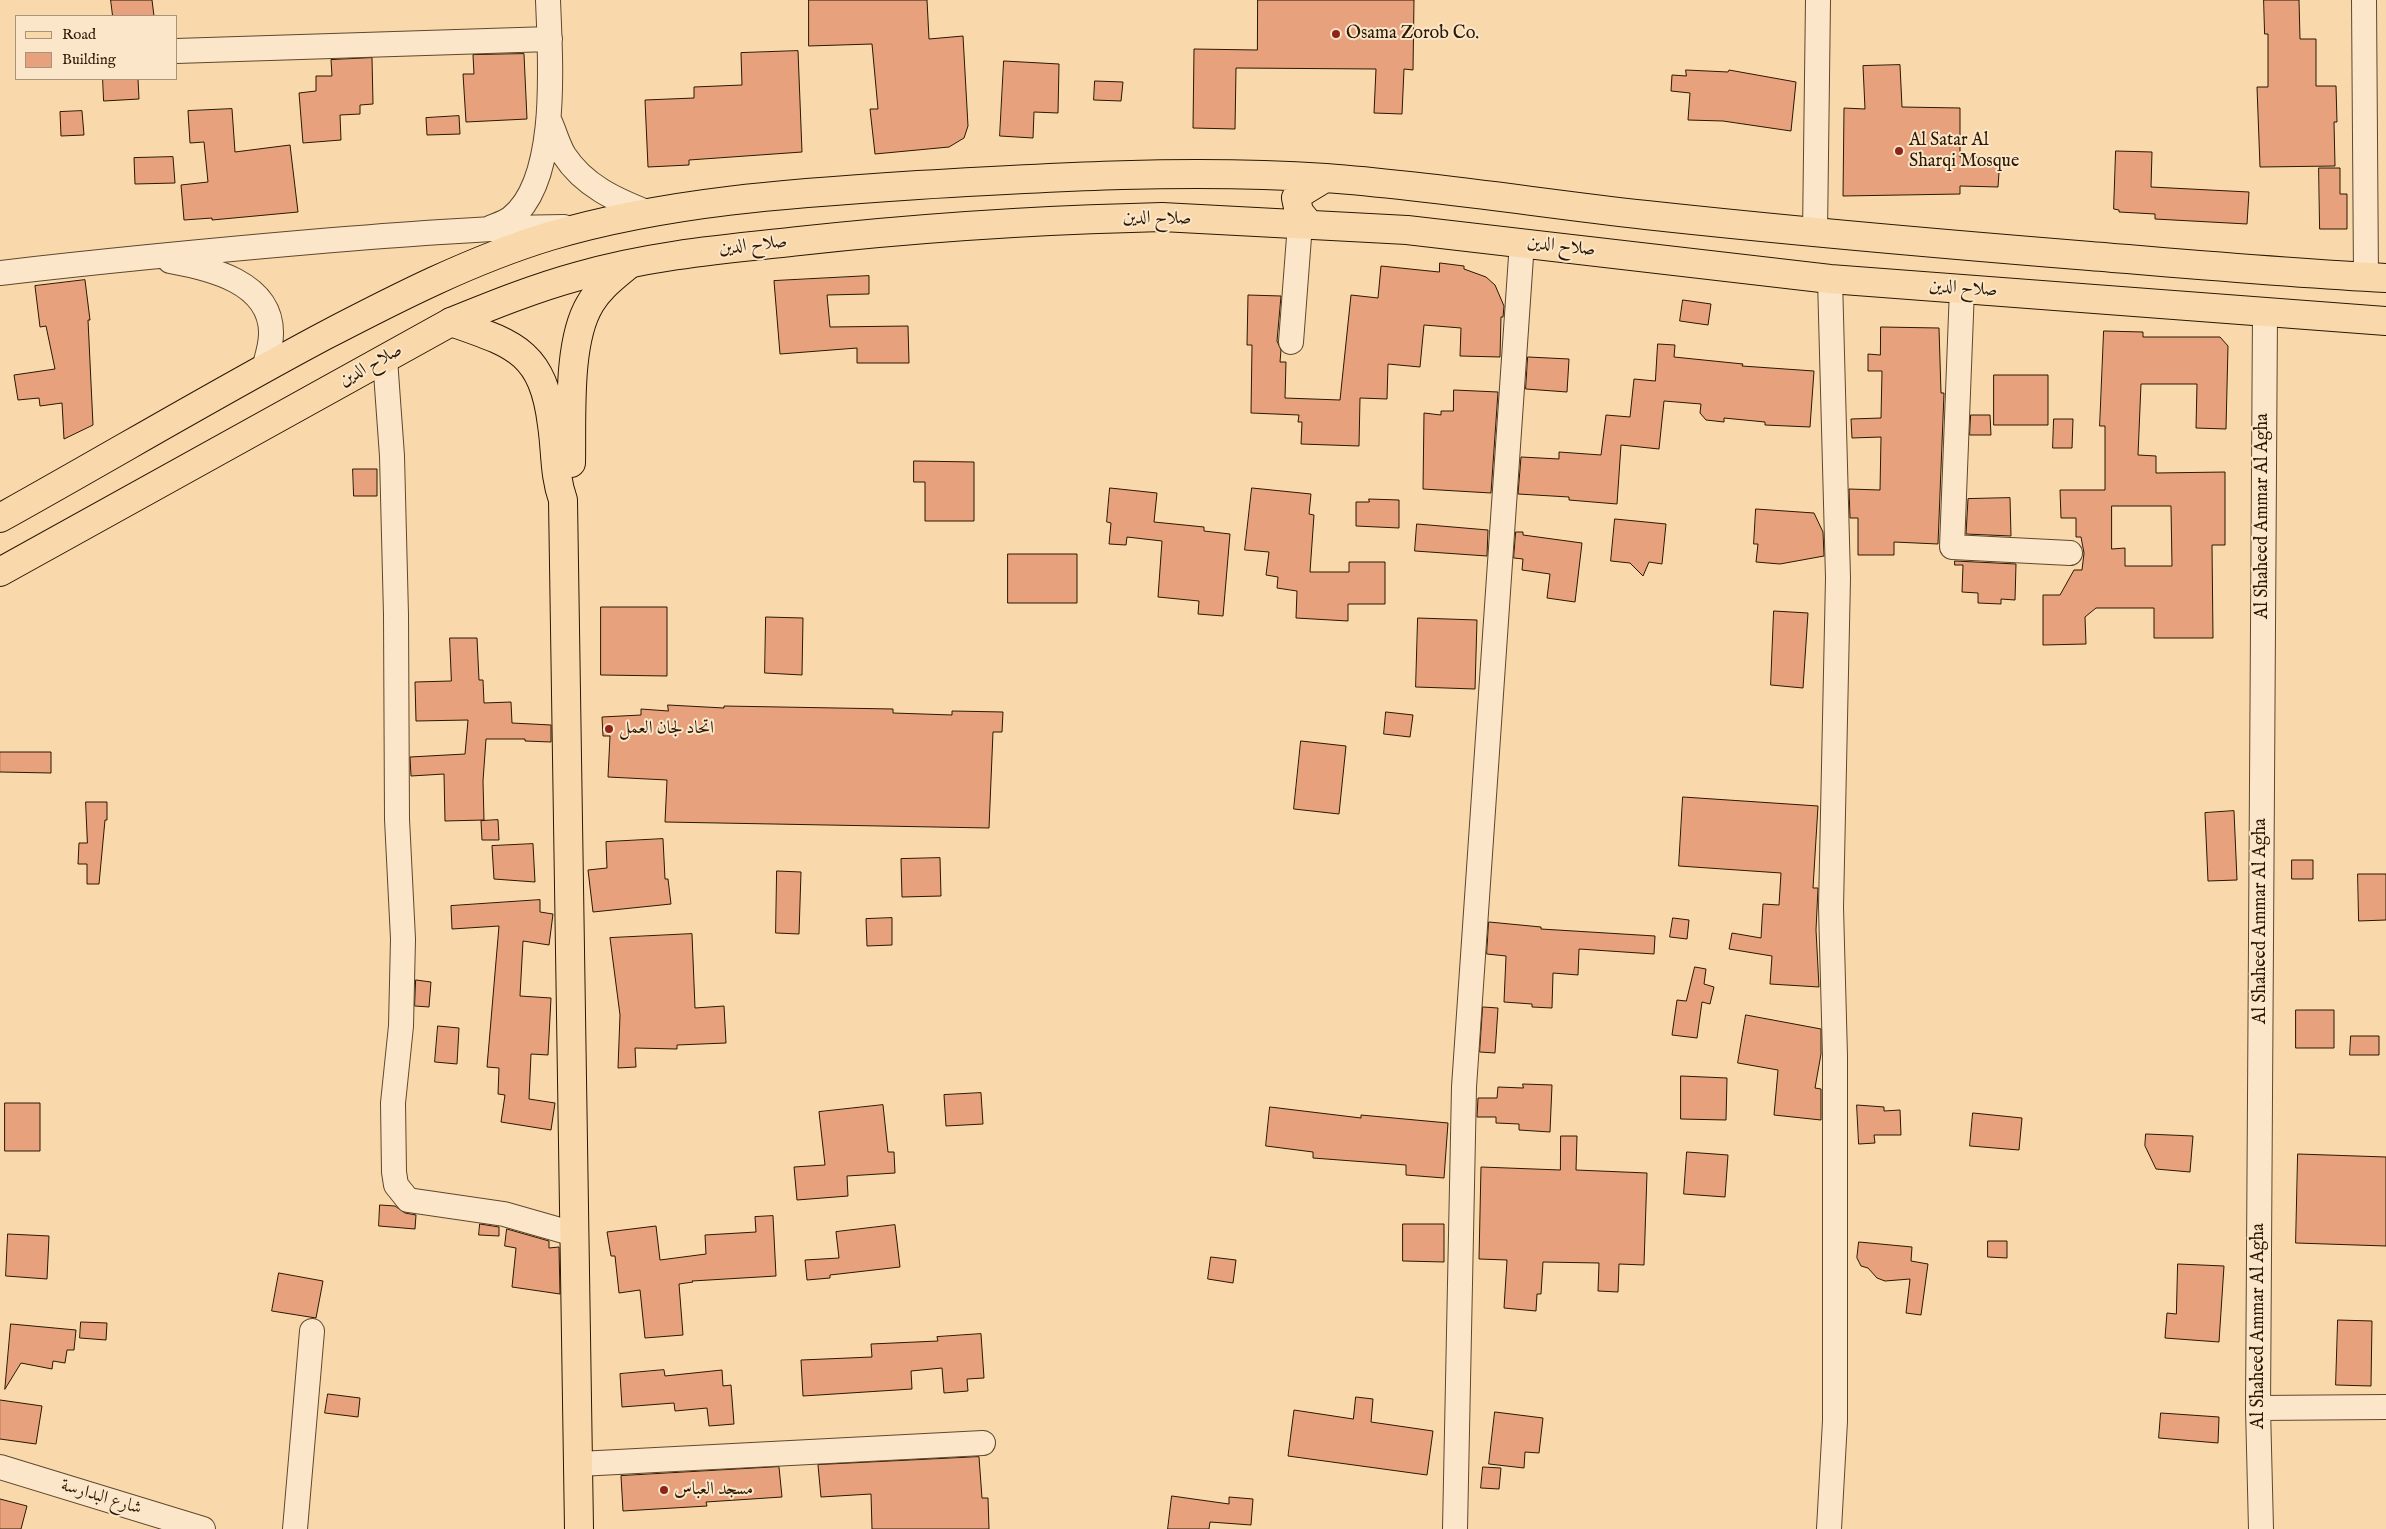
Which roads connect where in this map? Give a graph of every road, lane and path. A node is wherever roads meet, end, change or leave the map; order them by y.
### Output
1 (548, 0) edge
2 (1818, 0) edge
3 (2364, 0) edge
4 (550, 39) junction
5 (178, 51) edge
6 (548, 116) junction
7 (1174, 174) junction
8 (1325, 178) junction
9 (649, 213) junction
10 (1162, 217) junction
11 (1304, 224) junction
12 (582, 227) junction
13 (490, 228) junction
14 (1815, 233) junction
15 (1522, 242) junction
16 (144, 256) junction
17 (628, 266) junction
18 (0, 273) edge
19 (2376, 277) edge
20 (1830, 279) junction
21 (1962, 288) junction
22 (2265, 313) junction
23 (2386, 321) edge
24 (451, 322) junction
25 (1291, 342) dead end
26 (385, 359) junction
27 (264, 368) junction
28 (563, 500) junction
29 (0, 518) edge
30 (2070, 553) dead end
31 (0, 572) edge
32 (574, 1234) junction
33 (312, 1331) dead end
34 (2386, 1407) edge
35 (2258, 1408) junction
36 (982, 1443) dead end
37 (579, 1464) junction
38 (0, 1467) edge
39 (203, 1529) edge
40 (295, 1529) edge
41 (579, 1529) edge
42 (1455, 1529) edge
43 (1829, 1529) edge
44 (2261, 1529) edge

1 - 4 street
2 - 14 street
3 - 19 street
4 - 5 street
4 - 6 street
6 - 9 street
6 - 13 street
7 - 8 main road
7 - 9 main road
7 - 10 main road
8 - 11 main road
8 - 14 main road
9 - 12 main road
10 - 11 main road, صلاح الدين
10 - 17 main road, صلاح الدين
11 - 15 main road, صلاح الدين
11 - 25 street
12 - 13 street
12 - 27 main road
13 - 16 street
14 - 19 main road
15 - 20 main road, صلاح الدين
15 - 42 street
16 - 18 street
16 - 27 street
17 - 24 main road, صلاح الدين
17 - 28 main road
20 - 21 main road, صلاح الدين
20 - 43 street
21 - 22 main road, صلاح الدين
21 - 30 street
22 - 23 main road, صلاح الدين
22 - 35 street, Al Shaheed Ammar Al Agha
24 - 26 main road, صلاح الدين
24 - 28 main road
26 - 31 main road, صلاح الدين
26 - 32 street
27 - 29 main road
28 - 32 main road
32 - 37 main road
33 - 40 street
34 - 35 street
35 - 44 street, Al Shaheed Ammar Al Agha
36 - 37 street
37 - 41 main road
38 - 39 street, شارع البدارسة

